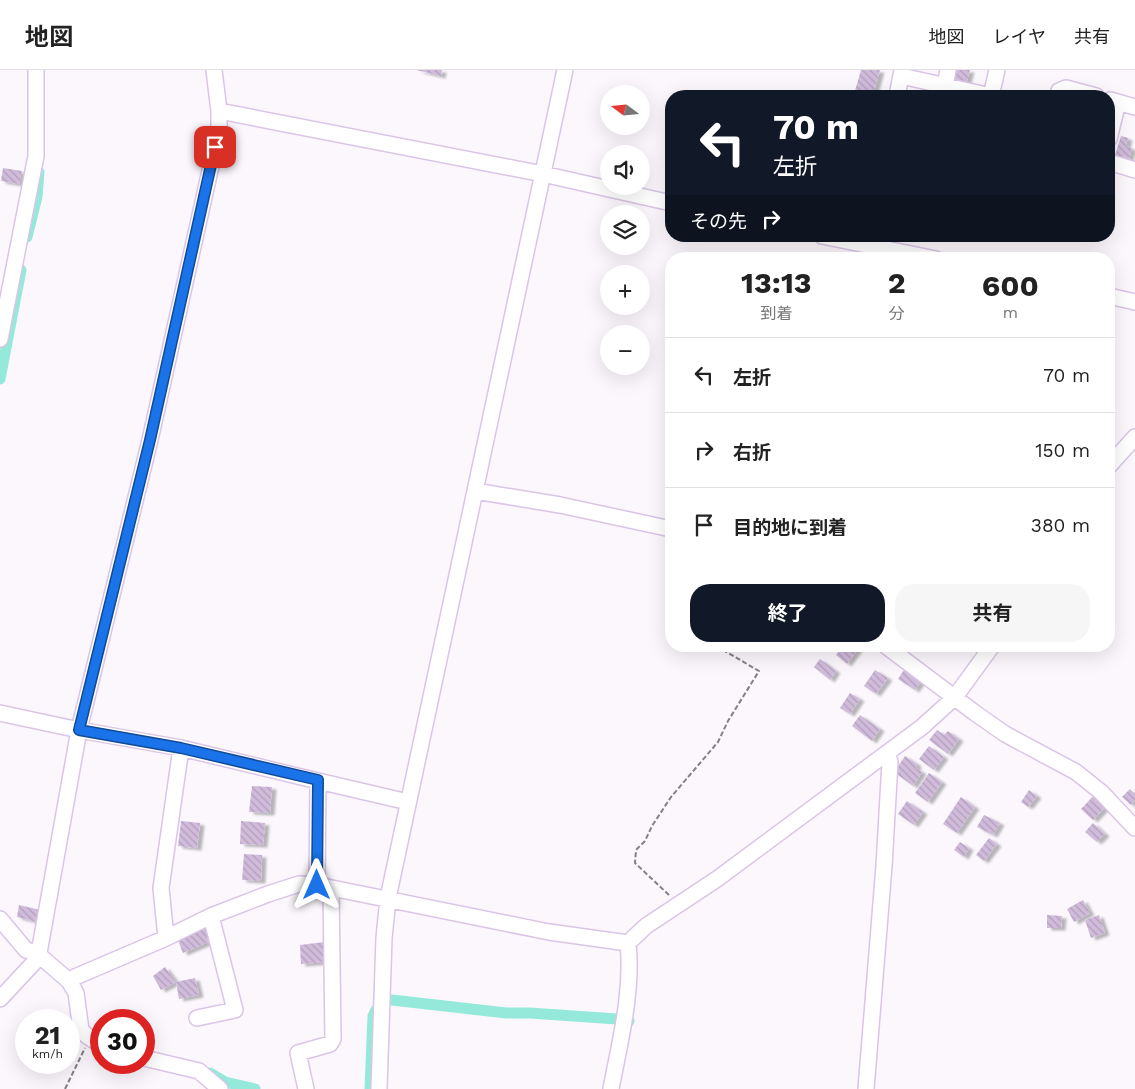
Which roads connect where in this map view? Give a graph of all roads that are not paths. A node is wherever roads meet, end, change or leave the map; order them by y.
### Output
1 (36, 70) edge
2 (214, 70) edge
3 (565, 70) edge
4 (948, 70) edge
5 (997, 70) edge
6 (902, 73) edge
7 (944, 86) junction
8 (898, 90) edge
9 (963, 90) edge
10 (992, 90) edge
11 (1115, 102) edge
12 (1135, 107) edge
13 (219, 111) junction
14 (1115, 164) edge
15 (1135, 170) edge
16 (543, 174) junction
17 (665, 202) edge
18 (845, 242) edge
19 (865, 247) edge
20 (895, 252) edge
21 (1115, 297) edge
22 (1135, 302) edge
23 (0, 339) edge
24 (1135, 437) edge
25 (1115, 459) edge
26 (475, 491) junction
27 (665, 528) edge
28 (897, 652) edge
29 (988, 652) edge
30 (955, 697) junction
31 (0, 713) edge
32 (79, 730) junction
33 (181, 748) junction
34 (887, 753) junction
35 (318, 780) junction
36 (408, 802) junction
37 (1135, 828) edge
38 (324, 886) junction
39 (388, 898) junction
40 (211, 916) junction
41 (0, 919) edge
42 (166, 938) junction
43 (628, 943) junction
44 (40, 955) junction
45 (72, 979) junction
46 (0, 999) edge
47 (201, 1012) dead end
48 (90, 1037) edge
49 (155, 1061) edge
50 (211, 1085) edge
51 (306, 1089) edge
52 (379, 1089) edge
53 (611, 1089) edge
54 (866, 1089) edge

1 - 23 street
2 - 13 street
3 - 16 street
4 - 7 street
5 - 10 street
6 - 7 street
6 - 8 street
7 - 9 street
11 - 12 street
13 - 16 street
13 - 32 street
14 - 15 street
16 - 17 street
16 - 26 street
18 - 19 street
19 - 20 street
21 - 22 street
24 - 25 street
26 - 27 street
26 - 36 street
28 - 30 street
29 - 30 street
30 - 34 street
30 - 37 street
31 - 32 street
32 - 33 street
32 - 44 street
33 - 35 street
33 - 42 street
34 - 43 street
34 - 54 street
35 - 36 street
35 - 38 street
36 - 39 street
38 - 39 street
38 - 40 street
38 - 51 street
39 - 43 street
39 - 52 street
40 - 42 street
40 - 47 street
41 - 44 street
42 - 45 street
43 - 53 street
44 - 45 street
44 - 46 street
45 - 48 street
49 - 50 street

